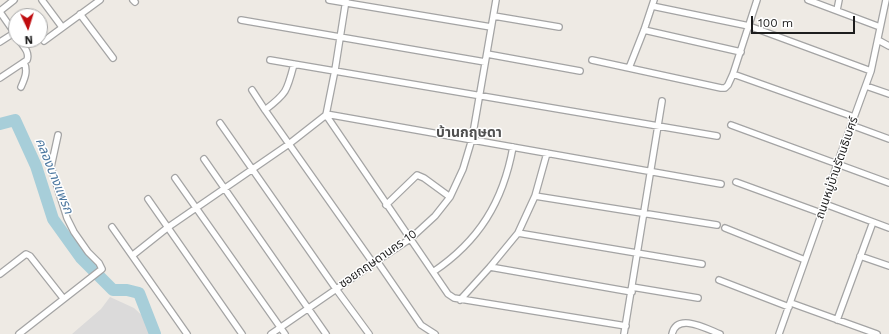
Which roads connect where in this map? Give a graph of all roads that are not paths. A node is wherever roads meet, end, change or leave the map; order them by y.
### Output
1 (14, 0) edge
2 (42, 0) edge
3 (99, 0) edge
4 (329, 0) edge
5 (496, 0) edge
6 (654, 0) edge
7 (757, 0) edge
8 (808, 0) edge
9 (839, 0) edge
10 (886, 0) edge
11 (346, 1) edge
12 (652, 6) junction
13 (837, 10) junction
14 (0, 12) edge
15 (80, 14) junction
16 (494, 16) junction
17 (241, 20) dead end
18 (8, 24) edge
19 (748, 26) junction
20 (62, 27) junction
21 (491, 27) junction
22 (559, 27) dead end
23 (880, 27) junction
24 (644, 30) junction
25 (341, 36) junction
26 (48, 38) edge
27 (878, 40) junction
28 (889, 46) edge
29 (24, 48) edge
30 (741, 52) junction
31 (487, 54) junction
32 (113, 58) dead end
33 (270, 60) dead end
34 (592, 60) dead end
35 (24, 62) junction
36 (485, 62) junction
37 (294, 64) junction
38 (629, 68) junction
39 (336, 70) junction
40 (580, 71) dead end
41 (870, 71) junction
42 (733, 74) junction
43 (0, 78) edge
44 (866, 86) junction
45 (21, 87) dead end
46 (252, 90) dead end
47 (889, 94) edge
48 (481, 95) junction
49 (662, 101) dead end
50 (265, 110) junction
51 (326, 114) junction
52 (854, 117) junction
53 (220, 123) dead end
54 (659, 125) junction
55 (731, 125) dead end
56 (851, 125) junction
57 (58, 135) dead end
58 (718, 136) dead end
59 (472, 139) junction
60 (889, 139) edge
61 (289, 144) junction
62 (513, 147) junction
63 (547, 153) junction
64 (204, 159) dead end
65 (837, 164) junction
66 (252, 170) junction
67 (650, 171) junction
68 (175, 178) dead end
69 (736, 182) dead end
70 (889, 183) edge
71 (721, 184) dead end
72 (224, 189) junction
73 (535, 196) junction
74 (450, 197) junction
75 (148, 199) dead end
76 (825, 204) junction
77 (386, 205) junction
78 (197, 208) junction
79 (645, 213) junction
80 (821, 213) junction
81 (873, 222) junction
82 (717, 225) dead end
83 (112, 227) dead end
84 (168, 228) junction
85 (725, 228) dead end
86 (889, 228) edge
87 (518, 233) junction
88 (410, 239) junction
89 (637, 253) junction
90 (133, 255) junction
91 (860, 256) junction
92 (805, 260) junction
93 (375, 262) junction
94 (702, 264) dead end
95 (889, 266) edge
96 (490, 267) junction
97 (433, 272) junction
98 (0, 274) edge
99 (719, 280) dead end
100 (336, 289) junction
101 (632, 289) junction
102 (63, 298) junction
103 (698, 298) dead end
104 (460, 300) junction
105 (790, 305) junction
106 (308, 308) junction
107 (838, 320) junction
108 (626, 326) junction
109 (280, 328) junction
110 (19, 334) edge
111 (187, 334) edge
112 (242, 334) edge
113 (271, 334) edge
114 (285, 334) edge
115 (326, 334) edge
116 (369, 334) edge
117 (435, 334) edge
118 (624, 334) edge
119 (672, 334) edge
120 (720, 334) edge
121 (779, 334) edge
122 (877, 334) edge

1 - 14 street
2 - 20 street
3 - 15 street
4 - 11 street
5 - 16 street, ซอยกฤษดานคร 10
6 - 12 street
7 - 19 street
8 - 13 street
9 - 13 street
10 - 23 street, ถนนหมู่บ้านรัตนธิเบศร์
11 - 21 street
11 - 25 street
12 - 19 street
12 - 24 street
13 - 23 street
14 - 18 street
15 - 20 street
15 - 32 street
16 - 21 street, ซอยกฤษดานคร 10
16 - 22 street
17 - 25 street
19 - 30 street
19 - 41 street
20 - 26 street
21 - 31 street, ซอยกฤษดานคร 10
23 - 27 street, ถนนหมู่บ้านรัตนธิเบศร์
24 - 30 street
24 - 38 street
25 - 36 street
25 - 39 street
27 - 28 street
27 - 41 street, ถนนหมู่บ้านรัตนธิเบศร์
29 - 35 street
30 - 42 street
31 - 36 street, ซอยกฤษดานคร 10
31 - 40 street
33 - 37 street
34 - 38 street
35 - 43 street
35 - 45 street
36 - 48 street, ซอยกฤษดานคร 10
37 - 39 street
37 - 50 street
38 - 42 street
39 - 48 street
39 - 51 street
41 - 44 street, ถนนหมู่บ้านรัตนธิเบศร์
42 - 52 street
44 - 47 street
44 - 52 street, ถนนหมู่บ้านรัตนธิเบศร์
46 - 50 street
48 - 54 street
48 - 59 street, ซอยกฤษดานคร 10
49 - 54 street
50 - 61 street
51 - 59 street
51 - 61 street
51 - 77 street
52 - 56 street, ถนนหมู่บ้านรัตนธิเบศร์
53 - 66 street
54 - 58 street
54 - 67 street
55 - 65 street
56 - 60 street
56 - 65 street, ถนนหมู่บ้านรัตนธิเบศร์
57 - 102 street
59 - 62 street
59 - 74 street, ซอยกฤษดานคร 10
61 - 66 street
61 - 93 street
62 - 63 street
62 - 97 street
63 - 67 street
63 - 73 street
64 - 72 street
65 - 70 street
65 - 76 street, ถนนหมู่บ้านรัตนธิเบศร์
66 - 72 street
66 - 100 street
67 - 71 street
67 - 79 street
68 - 78 street
69 - 80 street
72 - 78 street
72 - 106 street
73 - 79 street
73 - 87 street
74 - 77 street
74 - 88 street, ซอยกฤษดานคร 10
75 - 84 street
76 - 80 street, ถนนหมู่บ้านรัตนธิเบศร์
76 - 81 street
77 - 88 street
78 - 84 street
78 - 109 street
79 - 82 street
79 - 89 street
80 - 92 street, ถนนหมู่บ้านรัตนธิเบศร์
81 - 86 street
81 - 91 street
83 - 90 street
84 - 90 street
84 - 112 street
85 - 92 street
87 - 89 street
87 - 96 street
88 - 93 street, ซอยกฤษดานคร 10
88 - 97 street
89 - 94 street
89 - 101 street
90 - 111 street
91 - 95 street
91 - 107 street
92 - 105 street, ถนนหมู่บ้านรัตนธิเบศร์
93 - 100 street, ซอยกฤษดานคร 10
93 - 117 street
96 - 101 street
96 - 104 street
97 - 104 street
98 - 102 street
99 - 105 street
100 - 106 street, ซอยกฤษดานคร 10
100 - 116 street
101 - 103 street
101 - 108 street
102 - 110 street
104 - 108 street
105 - 107 street
105 - 121 street, ถนนหมู่บ้านรัตนธิเบศร์
106 - 109 street, ซอยกฤษดานคร 10
106 - 115 street
107 - 122 street
108 - 118 street
109 - 113 street, ซอยกฤษดานคร 10
109 - 114 street
119 - 120 street

